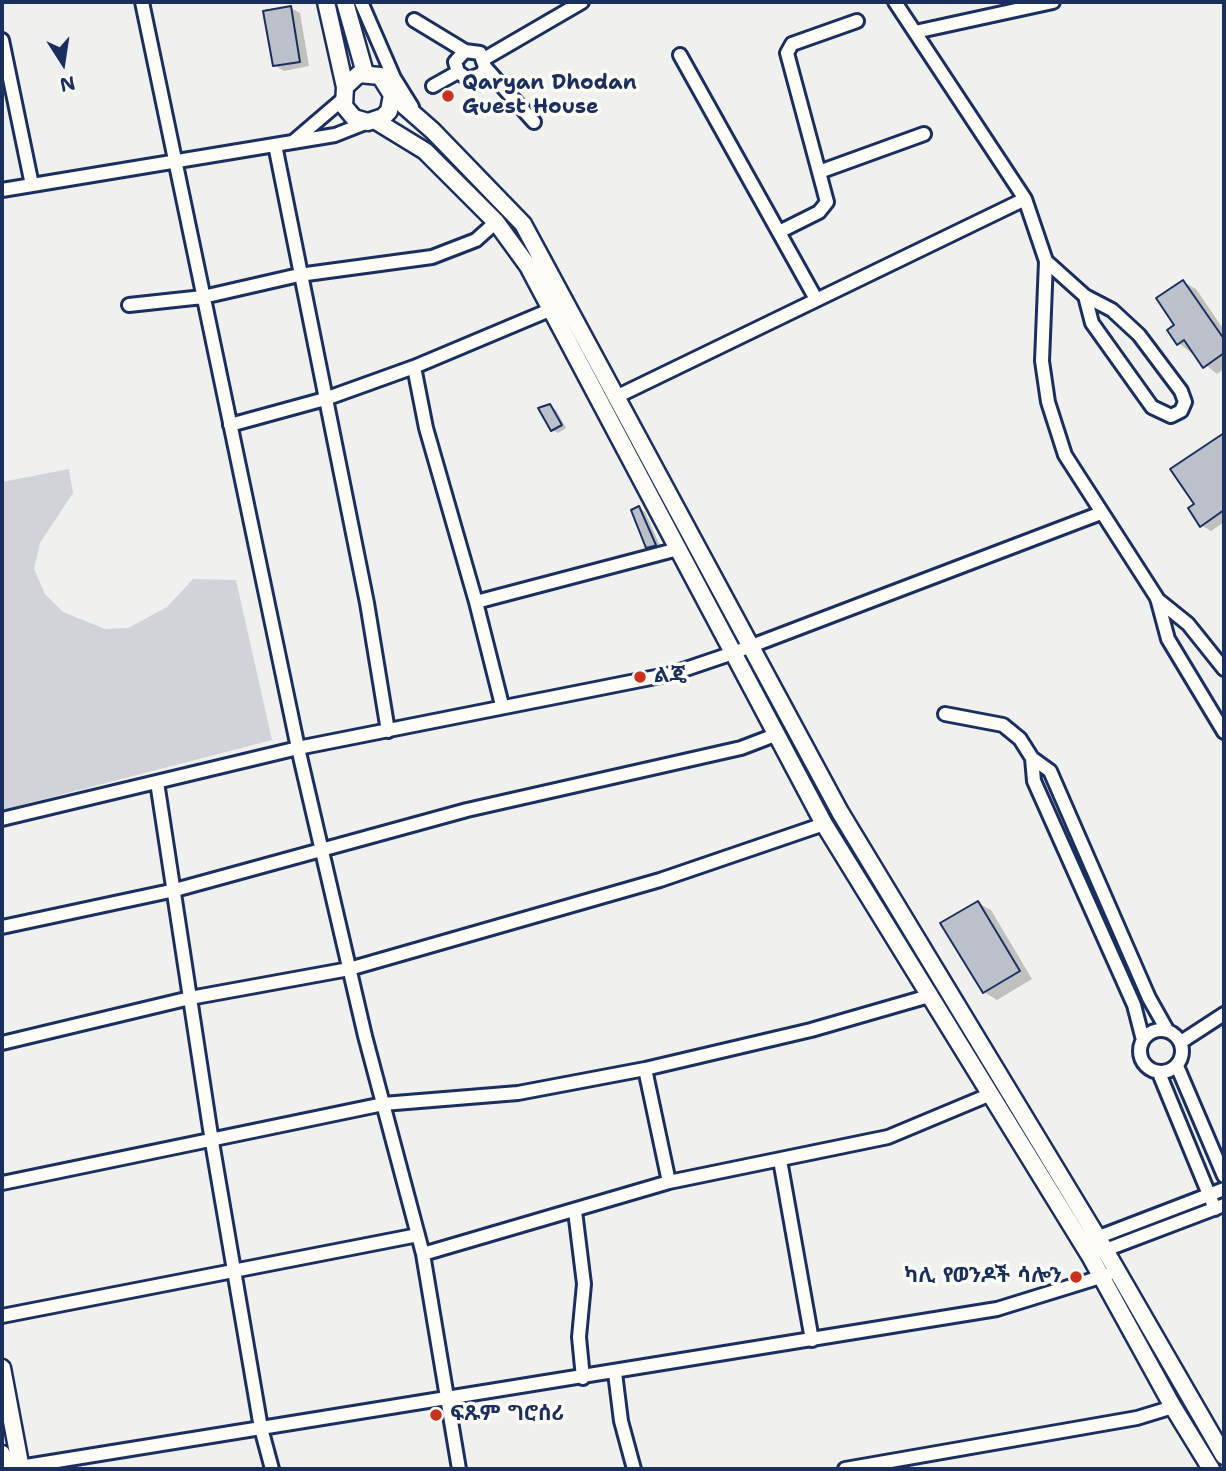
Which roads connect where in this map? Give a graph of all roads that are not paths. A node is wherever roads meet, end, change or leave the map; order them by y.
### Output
1 (142, 2) edge
2 (327, 2) edge
3 (345, 2) edge
4 (361, 2) edge
5 (582, 2) edge
6 (895, 2) edge
7 (1053, 2) edge
8 (414, 20) dead end
9 (857, 21) dead end
10 (915, 32) junction
11 (2, 40) edge
12 (465, 51) junction
13 (680, 55) dead end
14 (485, 63) junction
15 (458, 72) junction
16 (365, 73) junction
17 (433, 86) dead end
18 (344, 93) junction
19 (392, 95) junction
20 (419, 119) junction
21 (372, 121) junction
22 (534, 122) dead end
23 (924, 134) dead end
24 (294, 141) junction
25 (275, 145) junction
26 (174, 160) junction
27 (819, 172) junction
28 (32, 185) junction
29 (2, 190) edge
30 (1026, 199) junction
31 (496, 222) junction
32 (779, 232) junction
33 (1046, 261) junction
34 (299, 275) junction
35 (1085, 296) junction
36 (203, 297) junction
37 (816, 299) junction
38 (129, 305) dead end
39 (552, 309) junction
40 (414, 366) junction
41 (618, 396) junction
42 (325, 399) junction
43 (230, 425) junction
44 (1101, 513) junction
45 (678, 549) junction
46 (1157, 598) junction
47 (476, 602) junction
48 (752, 645) junction
49 (733, 653) junction
50 (1220, 654) edge
51 (1224, 669) edge
52 (502, 705) junction
53 (945, 714) dead end
54 (388, 731) junction
55 (1224, 732) edge
56 (775, 734) junction
57 (298, 748) junction
58 (1032, 758) junction
59 (157, 782) junction
60 (2, 819) edge
61 (824, 824) junction
62 (321, 849) junction
63 (175, 890) junction
64 (2, 927) edge
65 (349, 969) junction
66 (929, 996) junction
67 (190, 998) junction
68 (1224, 1014) edge
69 (1167, 1030) junction
70 (1143, 1040) junction
71 (1181, 1042) junction
72 (2, 1043) edge
73 (1177, 1066) junction
74 (645, 1069) junction
75 (1159, 1073) junction
76 (991, 1094) junction
77 (383, 1104) junction
78 (212, 1142) junction
79 (780, 1160) junction
80 (1224, 1176) edge
81 (669, 1182) junction
82 (2, 1184) edge
83 (1224, 1189) edge
84 (1208, 1195) junction
85 (1220, 1207) edge
86 (575, 1211) junction
87 (418, 1235) junction
88 (1093, 1247) junction
89 (423, 1254) junction
90 (1117, 1271) junction
91 (235, 1272) junction
92 (1101, 1277) junction
93 (2, 1316) edge
94 (812, 1340) junction
95 (2, 1368) edge
96 (615, 1373) junction
97 (583, 1378) junction
98 (447, 1400) junction
99 (1173, 1407) junction
100 (261, 1428) junction
101 (2, 1454) edge
102 (99, 1454) junction
103 (1224, 1456) edge
104 (15, 1468) edge
105 (101, 1469) edge
106 (272, 1469) edge
107 (458, 1469) edge
108 (634, 1469) edge
109 (845, 1469) edge
110 (1211, 1469) edge

1 - 26 street
2 - 18 main road
3 - 16 main road
4 - 20 street
5 - 14 street
6 - 10 street
7 - 10 street
8 - 12 street
9 - 27 street
10 - 30 street
11 - 28 street
12 - 14 street
12 - 15 street
13 - 32 street
14 - 15 street
14 - 22 street
15 - 17 street
16 - 18 main road
16 - 19 main road
18 - 21 main road
18 - 24 street
19 - 20 main road
19 - 21 main road
20 - 41 main road
21 - 24 street
21 - 31 main road
23 - 27 street
24 - 25 street
25 - 26 street
25 - 34 street
26 - 28 street
26 - 36 street
27 - 32 street
28 - 29 street
30 - 33 street
30 - 37 street
31 - 34 street
31 - 39 main road
32 - 37 street
33 - 35 street
33 - 44 street
34 - 36 street
34 - 42 street
35 - 35 street
36 - 38 street
36 - 43 street
37 - 41 street
39 - 40 street
39 - 45 main road
40 - 42 street
40 - 47 street
41 - 48 main road
42 - 43 street
42 - 54 street
43 - 57 street
44 - 46 street
44 - 48 street
45 - 47 street
45 - 49 main road
46 - 50 street
46 - 55 street
47 - 52 street
48 - 49 street
48 - 88 main road
49 - 52 street
49 - 56 main road
50 - 51 street
52 - 54 street
53 - 58 street
54 - 57 street
56 - 61 main road
56 - 62 street
57 - 59 street
57 - 62 street
58 - 69 street
58 - 70 street
59 - 60 street
59 - 63 street
61 - 65 street
61 - 66 main road
62 - 63 street
62 - 65 street
63 - 64 street
63 - 67 street
65 - 67 street
65 - 77 street
66 - 74 street
66 - 76 main road
67 - 72 street
67 - 78 street
68 - 71 street
69 - 70 street
69 - 71 street
70 - 75 street
71 - 73 street
73 - 75 street
73 - 80 street
74 - 77 street
74 - 81 street
75 - 84 street
76 - 79 street
76 - 88 main road
77 - 78 street
77 - 87 street
78 - 82 street
78 - 91 street
79 - 81 street
79 - 94 street
81 - 86 street
83 - 84 street
84 - 85 street
84 - 88 street
85 - 88 street
86 - 89 street
86 - 97 street
87 - 89 street
87 - 91 street
88 - 90 main road
88 - 92 main road
89 - 98 street
90 - 92 street
90 - 103 main road
91 - 93 street
91 - 100 street
92 - 94 street
92 - 99 main road
94 - 96 street
95 - 104 main road
96 - 97 street
96 - 108 street
97 - 98 street
98 - 100 street
98 - 107 street
99 - 109 street
99 - 110 main road
100 - 102 street
100 - 106 street
101 - 104 main road
102 - 104 street
102 - 105 street

